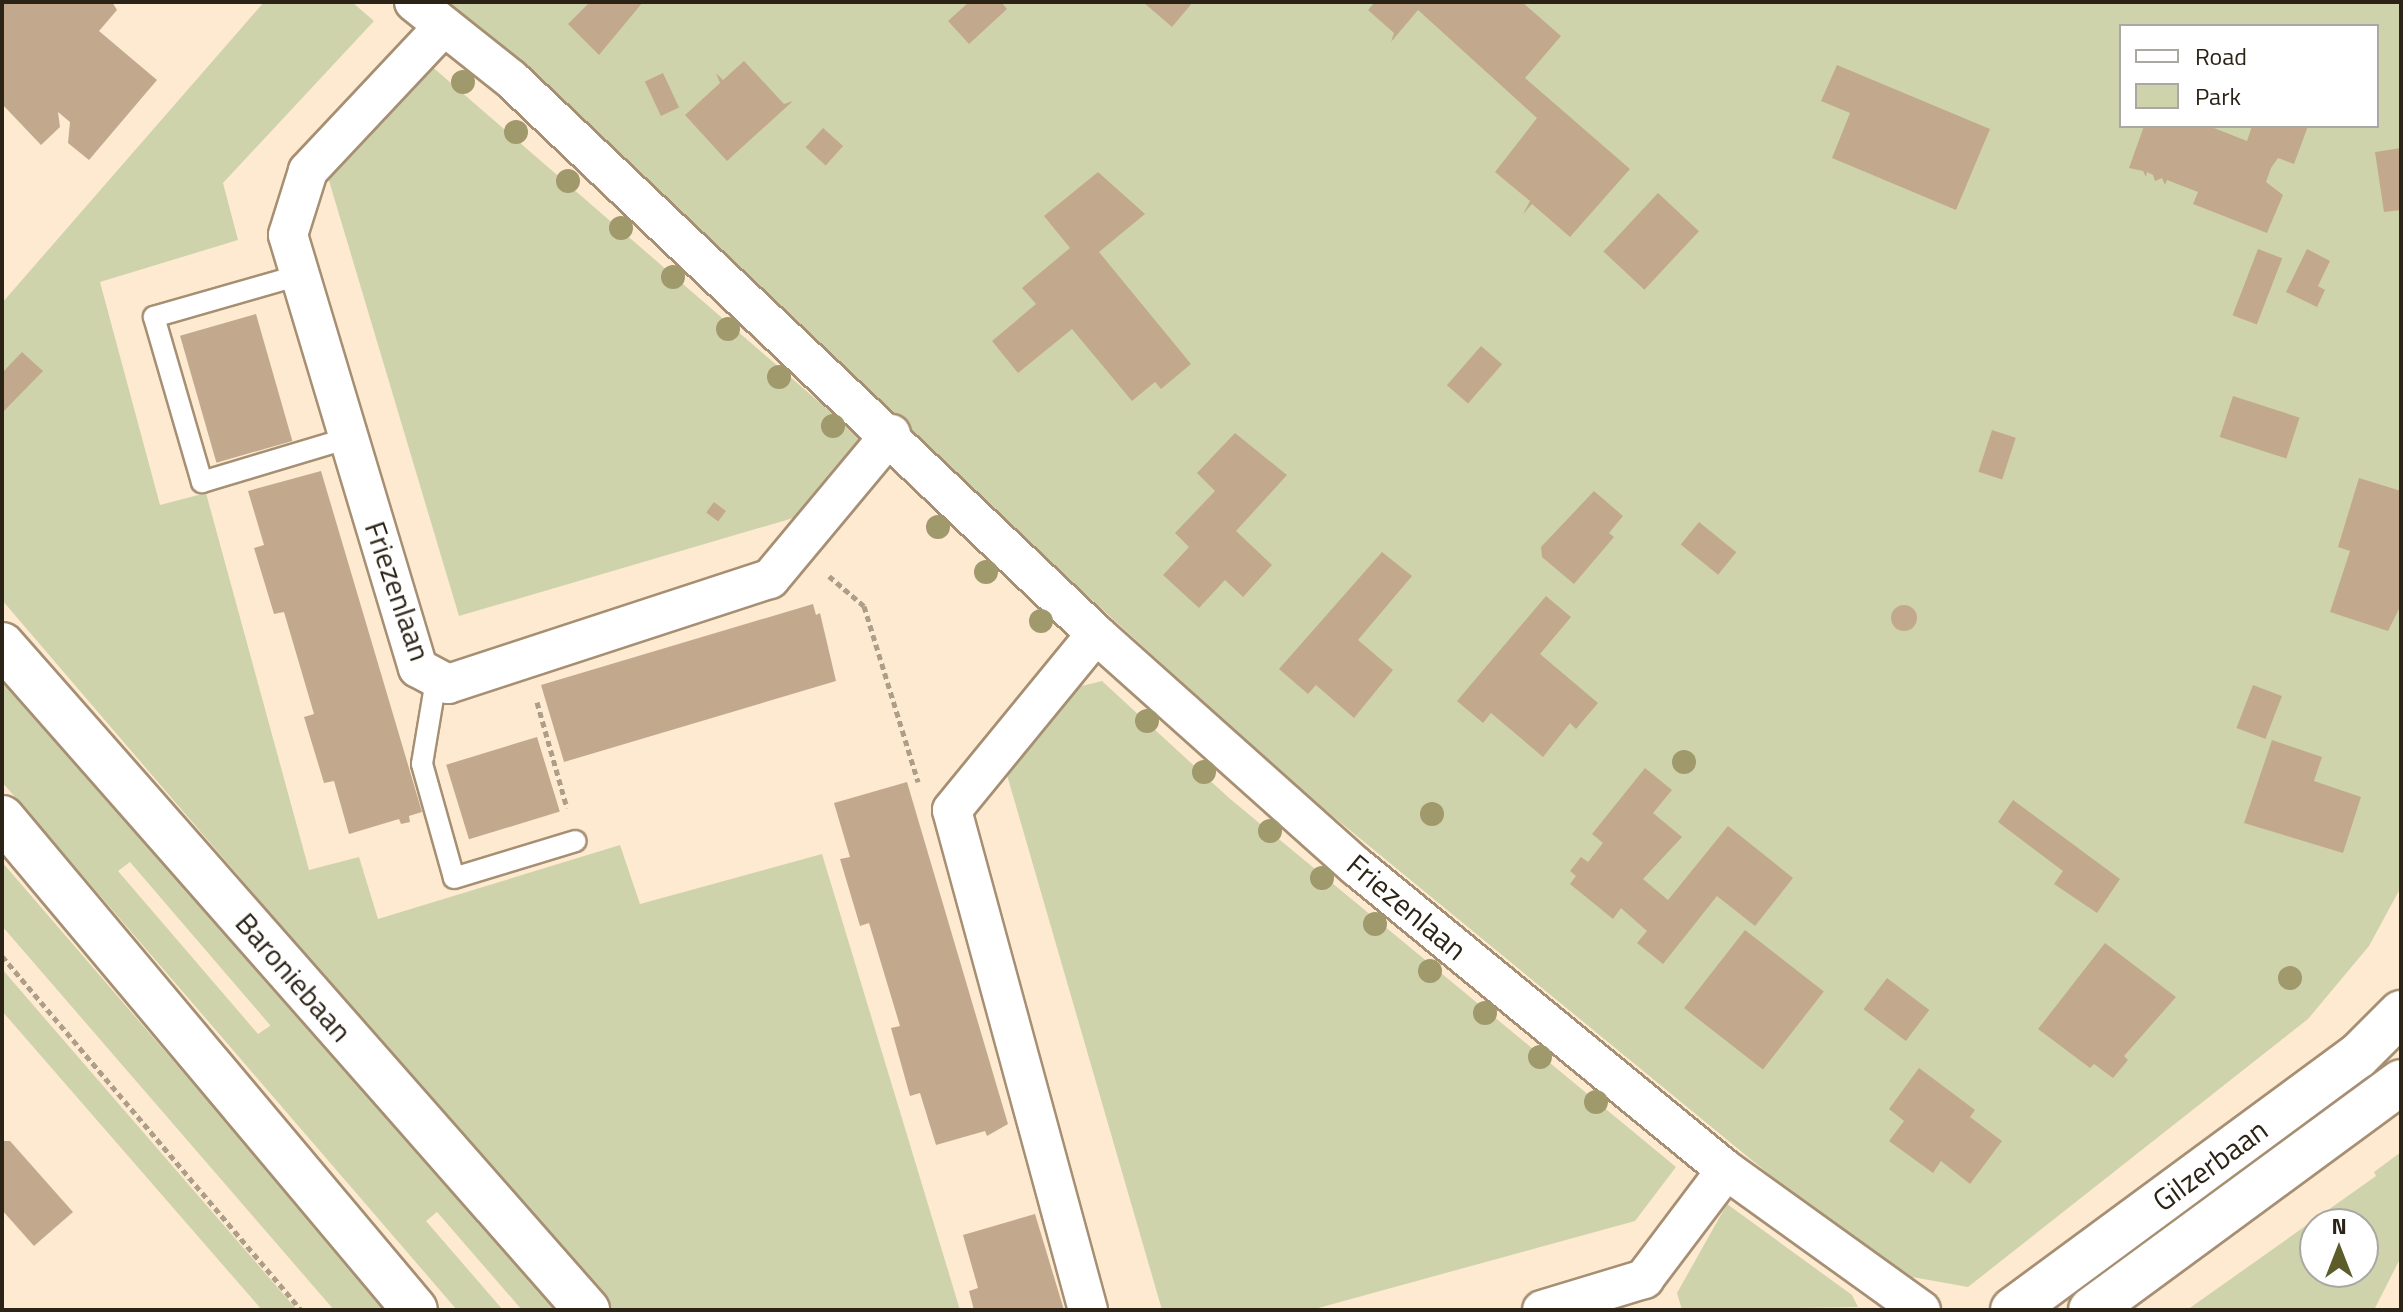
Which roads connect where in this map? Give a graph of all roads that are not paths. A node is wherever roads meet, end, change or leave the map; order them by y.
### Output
1 (414, 2) edge
2 (444, 26) junction
3 (300, 275) junction
4 (891, 434) junction
5 (349, 438) junction
6 (1096, 634) junction
7 (2, 645) edge
8 (436, 680) junction
9 (2, 818) edge
10 (576, 841) road end
11 (2401, 1013) edge
12 (2401, 1082) edge
13 (1726, 1170) junction
14 (415, 1310) edge
15 (587, 1310) edge
16 (1088, 1310) edge
17 (1542, 1310) edge
18 (1921, 1310) edge
19 (2013, 1310) edge
20 (2091, 1310) edge

1 - 2 street, Friezenlaan
2 - 3 street, Friezenlaan
2 - 4 street, Friezenlaan
3 - 5 street, Friezenlaan
3 - 5 lane
4 - 6 street, Friezenlaan
4 - 8 street, Friezenlaan
5 - 8 street, Friezenlaan
6 - 13 street, Friezenlaan
6 - 16 street
7 - 15 main road, Baroniebaan
8 - 10 lane
9 - 14 main road
11 - 19 main road, Gilzerbaan
12 - 20 main road, Gilzerbaan
13 - 17 street
13 - 18 street, Friezenlaan

